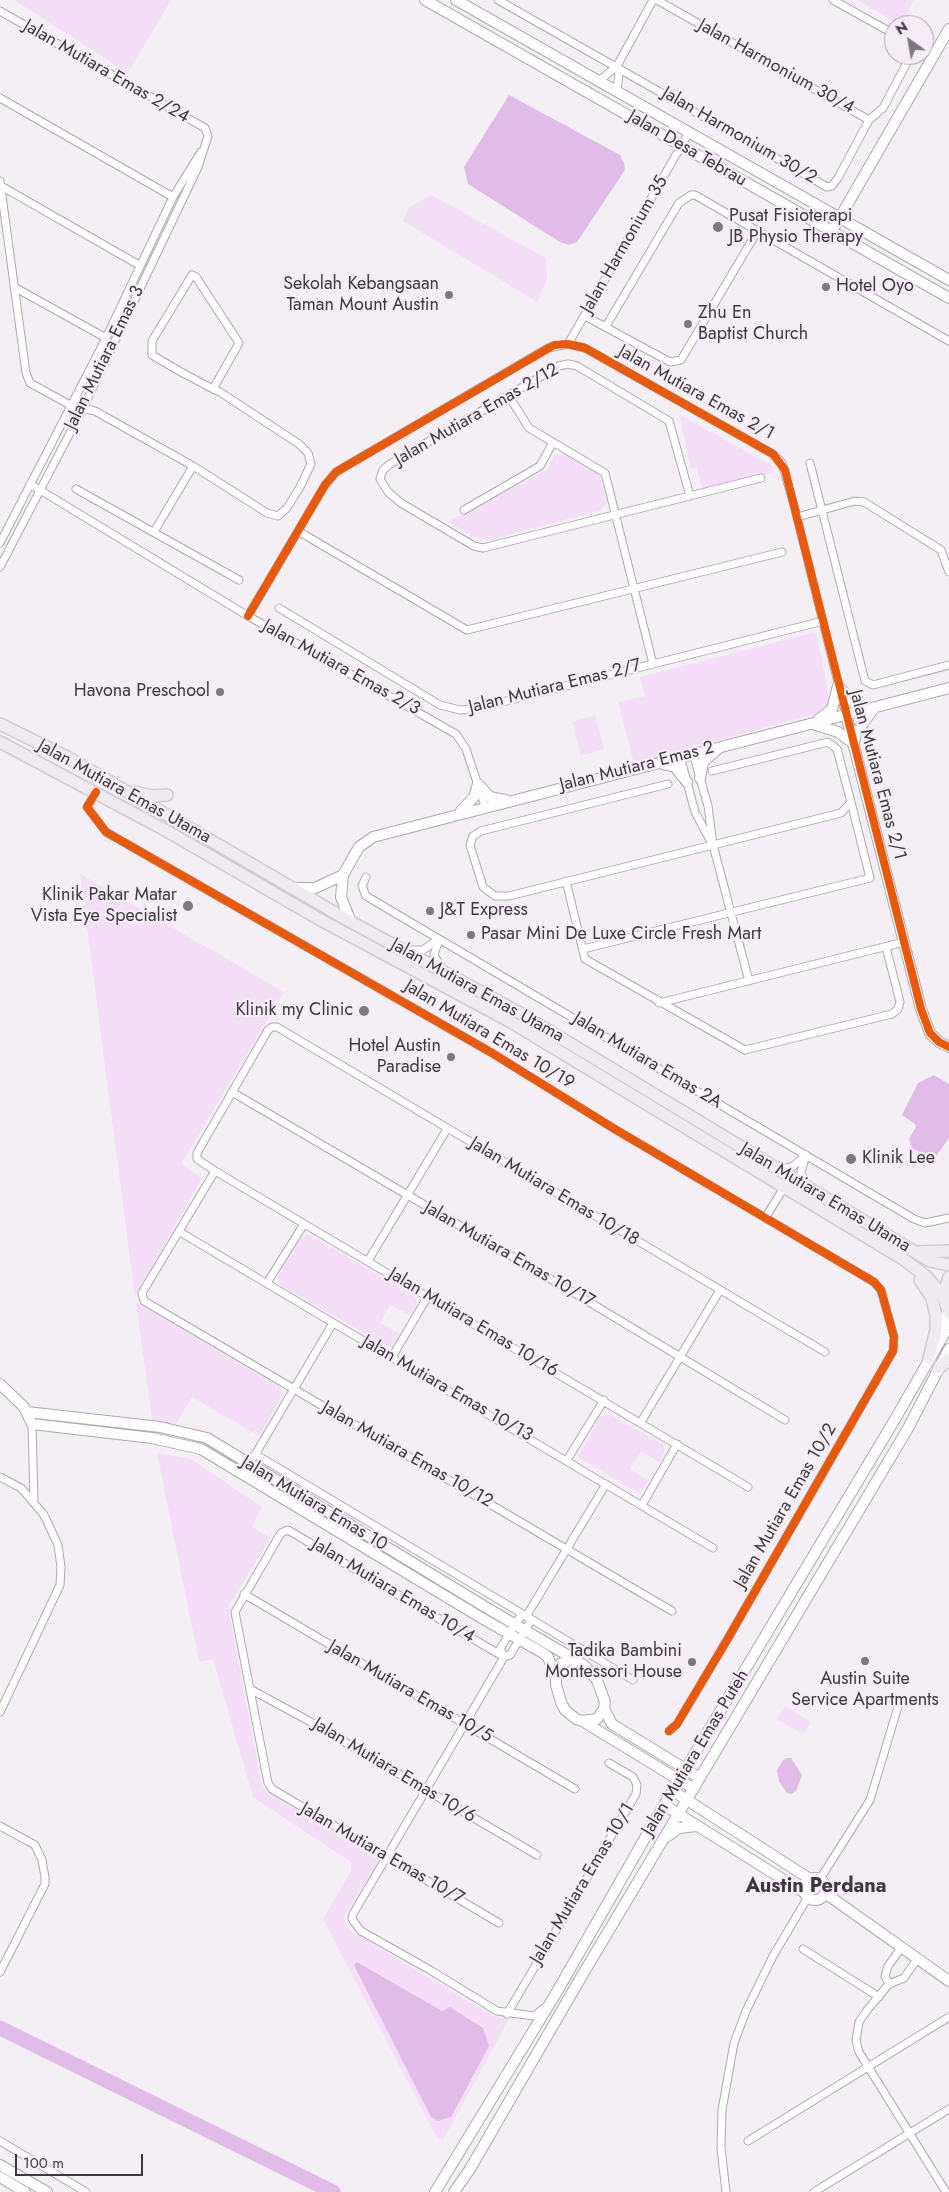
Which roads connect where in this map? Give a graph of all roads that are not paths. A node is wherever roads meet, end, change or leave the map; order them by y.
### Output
1 (425, 0) edge
2 (456, 0) edge
3 (498, 0) edge
4 (653, 0) edge
5 (657, 0) edge
6 (833, 0) edge
7 (0, 11) edge
8 (884, 28) edge
9 (949, 29) edge
10 (906, 65) edge
11 (617, 66) junction
12 (599, 82) junction
13 (617, 91) junction
14 (0, 98) edge
15 (869, 120) junction
16 (689, 132) junction
17 (208, 136) joint
18 (681, 145) junction
19 (204, 147) junction
20 (0, 181) edge
21 (1, 186) edge
22 (173, 197) junction
23 (840, 218) junction
24 (758, 230) junction
25 (832, 231) junction
26 (139, 266) junction
27 (949, 280) edge
28 (14, 286) junction
29 (949, 298) edge
30 (585, 316) junction
31 (606, 326) junction
32 (106, 338) junction
33 (949, 341) edge
34 (568, 344) junction
35 (213, 389) junction
36 (508, 395) junction
37 (72, 406) junction
38 (84, 408) junction
39 (553, 442) junction
40 (810, 463) dead end
41 (194, 466) junction
42 (761, 478) dead end
43 (30, 484) junction
44 (76, 488) dead end
45 (39, 490) junction
46 (690, 496) junction
47 (464, 510) dead end
48 (822, 510) junction
49 (616, 515) junction
50 (797, 517) junction
51 (298, 531) junction
52 (154, 532) junction
53 (2, 533) edge
54 (14, 539) junction
55 (0, 543) edge
56 (782, 552) dead end
57 (0, 567) edge
58 (949, 572) edge
59 (239, 580) dead end
60 (635, 590) junction
61 (279, 608) dead end
62 (248, 616) junction
63 (823, 621) junction
64 (653, 664) junction
65 (949, 664) edge
66 (838, 686) junction
67 (949, 688) edge
68 (874, 708) junction
69 (846, 715) junction
70 (812, 723) junction
71 (0, 724) edge
72 (0, 742) edge
73 (731, 743) junction
74 (854, 744) junction
75 (693, 753) junction
76 (680, 756) junction
77 (646, 765) junction
78 (712, 771) dead end
79 (700, 778) junction
80 (687, 782) junction
81 (478, 784) junction
82 (668, 784) dead end
83 (120, 788) junction
84 (96, 792) junction
85 (167, 795) dead end
86 (508, 800) junction
87 (851, 802) junction
88 (485, 806) junction
89 (158, 810) junction
90 (456, 814) junction
91 (165, 830) junction
92 (713, 845) junction
93 (343, 874) junction
94 (366, 877) dead end
95 (566, 881) junction
96 (293, 888) junction
97 (731, 913) junction
98 (351, 922) junction
99 (439, 939) junction
100 (904, 942) junction
101 (886, 947) junction
102 (401, 949) junction
103 (583, 949) junction
104 (449, 974) junction
105 (749, 981) junction
106 (660, 1003) junction
107 (949, 1048) edge
108 (232, 1092) junction
109 (447, 1129) junction
110 (806, 1155) junction
111 (779, 1170) junction
112 (215, 1171) junction
113 (806, 1185) junction
114 (785, 1186) junction
115 (407, 1195) junction
116 (765, 1218) junction
117 (949, 1218) edge
118 (304, 1224) junction
119 (180, 1232) junction
120 (949, 1251) edge
121 (915, 1252) junction
122 (368, 1262) junction
123 (907, 1263) junction
124 (949, 1265) edge
125 (949, 1277) edge
126 (267, 1283) junction
127 (879, 1287) joint
128 (720, 1290) junction
129 (428, 1296) junction
130 (943, 1296) junction
131 (948, 1312) edge
132 (333, 1323) junction
133 (949, 1349) edge
134 (825, 1352) dead end
135 (681, 1356) junction
136 (392, 1357) junction
137 (929, 1358) junction
138 (949, 1359) edge
139 (939, 1368) junction
140 (0, 1384) edge
141 (293, 1389) junction
142 (604, 1400) junction
143 (27, 1412) junction
144 (785, 1420) dead end
145 (641, 1422) junction
146 (32, 1424) junction
147 (677, 1444) junction
148 (255, 1454) junction
149 (568, 1460) junction
150 (268, 1461) junction
151 (249, 1464) junction
152 (262, 1472) junction
153 (243, 1474) junction
154 (0, 1477) edge
155 (256, 1482) junction
156 (606, 1484) junction
157 (748, 1487) dead end
158 (34, 1501) junction
159 (642, 1505) junction
160 (838, 1514) junction
161 (853, 1522) junction
162 (567, 1548) junction
163 (713, 1548) dead end
164 (244, 1594) junction
165 (672, 1611) dead end
166 (527, 1615) junction
167 (515, 1625) junction
168 (525, 1630) junction
169 (509, 1634) junction
170 (519, 1640) junction
171 (504, 1656) junction
172 (579, 1662) junction
173 (555, 1676) junction
174 (633, 1680) dead end
175 (250, 1689) junction
176 (900, 1700) dead end
177 (604, 1709) junction
178 (0, 1712) edge
179 (582, 1721) junction
180 (465, 1724) junction
181 (612, 1724) junction
182 (669, 1731) dead end
183 (604, 1734) junction
184 (700, 1746) junction
185 (672, 1761) junction
186 (609, 1763) dead end
187 (686, 1769) junction
188 (666, 1771) junction
189 (700, 1778) junction
190 (679, 1779) junction
191 (575, 1789) dead end
192 (694, 1789) junction
193 (426, 1790) junction
194 (673, 1791) junction
195 (687, 1800) junction
196 (664, 1805) junction
197 (703, 1810) junction
198 (678, 1814) junction
199 (0, 1826) edge
200 (696, 1826) junction
201 (663, 1839) junction
202 (537, 1855) dead end
203 (386, 1857) junction
204 (815, 1879) junction
205 (825, 1893) junction
206 (807, 1895) junction
207 (499, 1922) dead end
208 (902, 1947) junction
209 (803, 1949) dead end
210 (918, 1958) junction
211 (0, 1972) edge
212 (949, 1982) edge
213 (889, 1984) junction
214 (556, 1995) junction
215 (879, 1997) junction
216 (507, 2014) junction
217 (949, 2017) edge
218 (868, 2067) junction
219 (949, 2109) edge
220 (910, 2133) junction
221 (748, 2141) dead end
222 (0, 2142) edge
223 (0, 2164) edge
224 (0, 2178) edge
225 (25, 2192) edge
226 (47, 2192) edge
227 (86, 2192) edge
228 (435, 2192) edge
229 (454, 2192) edge
230 (726, 2192) edge
231 (814, 2192) edge
232 (946, 2192) edge

1 - 18 street, Jalan Desa Tebrau
2 - 12 street, Jalan Desa Tebrau
3 - 11 street
4 - 11 street
5 - 15 street, Jalan Harmonium 30/4
6 - 8 street
7 - 17 street, Jalan Mutiara Emas 2/24
9 - 23 street
10 - 15 street, Jalan Harmonium 30/2
11 - 12 street
11 - 13 street
11 - 15 street, Jalan Harmonium 30/2
12 - 13 street, Jalan Desa Tebrau
13 - 16 street, Jalan Desa Tebrau
14 - 22 street
16 - 18 street, Jalan Harmonium 35
16 - 23 street, Jalan Desa Tebrau
17 - 19 street, Jalan Mutiara Emas 3
18 - 25 street, Jalan Desa Tebrau
18 - 30 street, Jalan Harmonium 35
19 - 22 street, Jalan Mutiara Emas 3
19 - 38 street, Jalan Mutiara Emas 3
20 - 21 street
21 - 26 street
21 - 28 street
22 - 26 street, Jalan Mutiara Emas 3
23 - 25 street
23 - 27 street, Jalan Desa Tebrau
24 - 31 street
24 - 31 street
24 - 33 street
25 - 29 street, Jalan Desa Tebrau
26 - 32 street, Jalan Mutiara Emas 3
28 - 32 street
28 - 37 street
30 - 31 street
30 - 34 street, Jalan Harmonium 35
32 - 37 street, Jalan Mutiara Emas 3
34 - 50 street, Jalan Mutiara Emas 2/1
34 - 51 street
35 - 35 street
35 - 41 street
36 - 39 street
36 - 46 street, Jalan Mutiara Emas 2/12
36 - 49 street, Jalan Mutiara Emas 2/12
37 - 38 street
37 - 43 street, Jalan Mutiara Emas 3
38 - 41 street
38 - 45 street, Jalan Mutiara Emas 3
39 - 47 street
39 - 49 street
40 - 48 street
41 - 52 street
42 - 46 street
43 - 45 street, Jalan Mutiara Emas 2/3
43 - 53 street, Jalan Mutiara Emas 3
44 - 52 street
45 - 54 street, Jalan Mutiara Emas 3
45 - 62 street, Jalan Mutiara Emas 2/3
46 - 49 street
48 - 50 street
48 - 58 street
48 - 65 street
49 - 60 street
50 - 63 street, Jalan Mutiara Emas 2/1
51 - 60 street
51 - 62 street
52 - 59 street
53 - 54 street
53 - 55 street, Jalan Mutiara Emas 3
54 - 57 street, Jalan Mutiara Emas 3
56 - 60 street
60 - 64 street
61 - 64 street, Jalan Mutiara Emas 2/7
62 - 81 street, Jalan Mutiara Emas 2/3
63 - 64 street, Jalan Mutiara Emas 2/7
63 - 66 street, Jalan Mutiara Emas 2/1
66 - 68 street
66 - 69 street, Jalan Mutiara Emas 2/1
66 - 70 street
67 - 68 street, Jalan Mutiara Emas 2
68 - 69 street, Jalan Mutiara Emas 2
68 - 74 street
69 - 70 street, Jalan Mutiara Emas 2
69 - 74 street, Jalan Mutiara Emas 2/1
70 - 73 street, Jalan Mutiara Emas 2
70 - 74 street
71 - 83 main road, Jalan Mutiara Emas Utama
72 - 84 main road, Jalan Mutiara Emas Utama
73 - 75 street, Jalan Mutiara Emas 2
73 - 79 street
74 - 100 street, Jalan Mutiara Emas 2/1
75 - 76 street, Jalan Mutiara Emas 2
75 - 79 street
76 - 77 street, Jalan Mutiara Emas 2
76 - 80 street
77 - 80 street
77 - 86 street, Jalan Mutiara Emas 2
78 - 87 street
79 - 92 street
80 - 92 street
81 - 86 street
81 - 88 street, Jalan Mutiara Emas 2/3
81 - 90 street
82 - 95 street
83 - 85 main road
83 - 89 main road, Jalan Mutiara Emas Utama
84 - 91 main road, Jalan Mutiara Emas Utama
84 - 116 street, Jalan Mutiara Emas 10/19
86 - 88 street, Jalan Mutiara Emas 2
87 - 92 street
87 - 97 street
88 - 90 street, Jalan Mutiara Emas 2
89 - 91 main road
89 - 96 main road, Jalan Mutiara Emas Utama
90 - 93 street, Jalan Mutiara Emas 2
91 - 114 main road, Jalan Mutiara Emas Utama
92 - 95 street
92 - 97 street
93 - 96 street
93 - 98 street, Jalan Mutiara Emas 2
94 - 99 street, Jalan Mutiara Emas 2A
95 - 103 street
96 - 98 main road, Jalan Mutiara Emas Utama
97 - 103 street
97 - 105 street
98 - 102 main road, Jalan Mutiara Emas Utama
99 - 102 street
99 - 104 street
99 - 110 street, Jalan Mutiara Emas 2A
100 - 101 street
100 - 107 street, Jalan Mutiara Emas 2/1
101 - 105 street
101 - 106 street
102 - 104 main road, Jalan Mutiara Emas Utama
103 - 106 street
104 - 111 main road, Jalan Mutiara Emas Utama
105 - 106 street
108 - 109 street, Jalan Mutiara Emas 10/18
108 - 112 street, Jalan Mutiara Emas 10/16
108 - 115 street, Jalan Mutiara Emas 10/17
109 - 115 street
109 - 128 street, Jalan Mutiara Emas 10/18
110 - 111 street
110 - 113 street
110 - 117 street, Jalan Mutiara Emas 2A
111 - 113 main road, Jalan Mutiara Emas Utama
112 - 118 street, Jalan Mutiara Emas 10/16
112 - 119 street
113 - 121 main road, Jalan Mutiara Emas Utama
114 - 116 street
114 - 123 main road, Jalan Mutiara Emas Utama
115 - 122 street
115 - 135 street, Jalan Mutiara Emas 10/17
116 - 127 street, Jalan Mutiara Emas 10/19
118 - 122 street, Jalan Mutiara Emas 10/16
118 - 126 street
119 - 126 street, Jalan Mutiara Emas 10/13
119 - 141 street, Jalan Mutiara Emas 10/12
120 - 121 main road
121 - 124 main road, Jalan Mutiara Emas Utama
122 - 129 street, Jalan Mutiara Emas 10/16
123 - 130 main road, Jalan Mutiara Emas Utama
123 - 137 main road
125 - 130 main road
126 - 132 street, Jalan Mutiara Emas 10/13
127 - 182 street, Jalan Mutiara Emas 10/2
128 - 134 street, Jalan Mutiara Emas 10/18
128 - 135 street
129 - 136 street
129 - 142 street, Jalan Mutiara Emas 10/16
130 - 131 main road
131 - 137 street, Jalan Mutiara Emas Puteh
132 - 136 street, Jalan Mutiara Emas 10/13
132 - 141 street
133 - 139 street, Jalan Mutiara Emas Puteh
135 - 144 street, Jalan Mutiara Emas 10/17
135 - 145 street
136 - 149 street, Jalan Mutiara Emas 10/13
137 - 160 street, Jalan Mutiara Emas Puteh
138 - 139 main road
139 - 161 street, Jalan Mutiara Emas Puteh
140 - 143 street
141 - 148 street
141 - 162 street, Jalan Mutiara Emas 10/12
142 - 145 street, Jalan Mutiara Emas 10/16
142 - 149 street
143 - 146 street
143 - 151 street, Jalan Mutiara Emas 10
145 - 147 street, Jalan Mutiara Emas 10/16
146 - 153 street, Jalan Mutiara Emas 10
146 - 158 street
147 - 157 street, Jalan Mutiara Emas 10/16
147 - 159 street
148 - 150 street
148 - 151 street
149 - 156 street, Jalan Mutiara Emas 10/13
150 - 152 street
150 - 166 street
151 - 152 street, Jalan Mutiara Emas 10
151 - 153 street
152 - 155 street
152 - 167 street, Jalan Mutiara Emas 10
153 - 155 street, Jalan Mutiara Emas 10
154 - 158 street
155 - 169 street, Jalan Mutiara Emas 10
156 - 159 street, Jalan Mutiara Emas 10/13
156 - 162 street
158 - 178 street
159 - 163 street, Jalan Mutiara Emas 10/13
160 - 161 street
160 - 184 street, Jalan Mutiara Emas Puteh
161 - 189 street, Jalan Mutiara Emas Puteh
162 - 165 street, Jalan Mutiara Emas 10/12
162 - 166 street
164 - 171 street, Jalan Mutiara Emas 10/4
164 - 175 street
164 - 180 street, Jalan Mutiara Emas 10/5
166 - 167 street
166 - 168 street
166 - 174 street
167 - 168 street, Jalan Mutiara Emas 10
167 - 169 street
168 - 170 street
168 - 172 street, Jalan Mutiara Emas 10
169 - 170 street, Jalan Mutiara Emas 10
169 - 171 street
170 - 171 street
170 - 173 street, Jalan Mutiara Emas 10
171 - 180 street
172 - 173 street
172 - 177 street
173 - 179 street
175 - 193 street, Jalan Mutiara Emas 10/6
175 - 203 street, Jalan Mutiara Emas 10/7
176 - 204 street
177 - 179 street
177 - 181 street
179 - 183 street
180 - 191 street, Jalan Mutiara Emas 10/5
180 - 193 street
181 - 183 street
181 - 185 street
183 - 188 street
184 - 185 street
184 - 187 street, Jalan Mutiara Emas Puteh
185 - 187 street
186 - 216 street, Jalan Mutiara Emas 10/1
187 - 189 street
187 - 190 street, Jalan Mutiara Emas Puteh
188 - 190 street
188 - 196 street
189 - 192 street, Jalan Mutiara Emas Puteh
190 - 192 street
190 - 194 street, Jalan Mutiara Emas Puteh
192 - 195 street, Jalan Mutiara Emas Puteh
192 - 197 street
193 - 202 street, Jalan Mutiara Emas 10/6
193 - 203 street
194 - 195 street
194 - 196 street, Jalan Mutiara Emas Puteh
195 - 197 street
195 - 198 street, Jalan Mutiara Emas Puteh
196 - 198 street
196 - 214 street, Jalan Mutiara Emas Puteh
197 - 204 street
198 - 200 street
198 - 201 street, Jalan Mutiara Emas Puteh
199 - 211 street
200 - 201 street
200 - 206 street
201 - 229 street, Jalan Mutiara Emas Puteh
203 - 207 street, Jalan Mutiara Emas 10/7
203 - 216 street
204 - 205 street
204 - 206 street
205 - 206 street
205 - 208 street
206 - 230 street
208 - 210 street
208 - 213 street
209 - 215 street
210 - 212 street
210 - 213 street
213 - 215 street
214 - 216 street
214 - 228 street, Jalan Mutiara Emas Puteh
215 - 218 street
217 - 218 street
218 - 220 street
218 - 221 street
219 - 220 street
220 - 231 street
220 - 232 street
222 - 227 street
223 - 226 street
224 - 225 street

